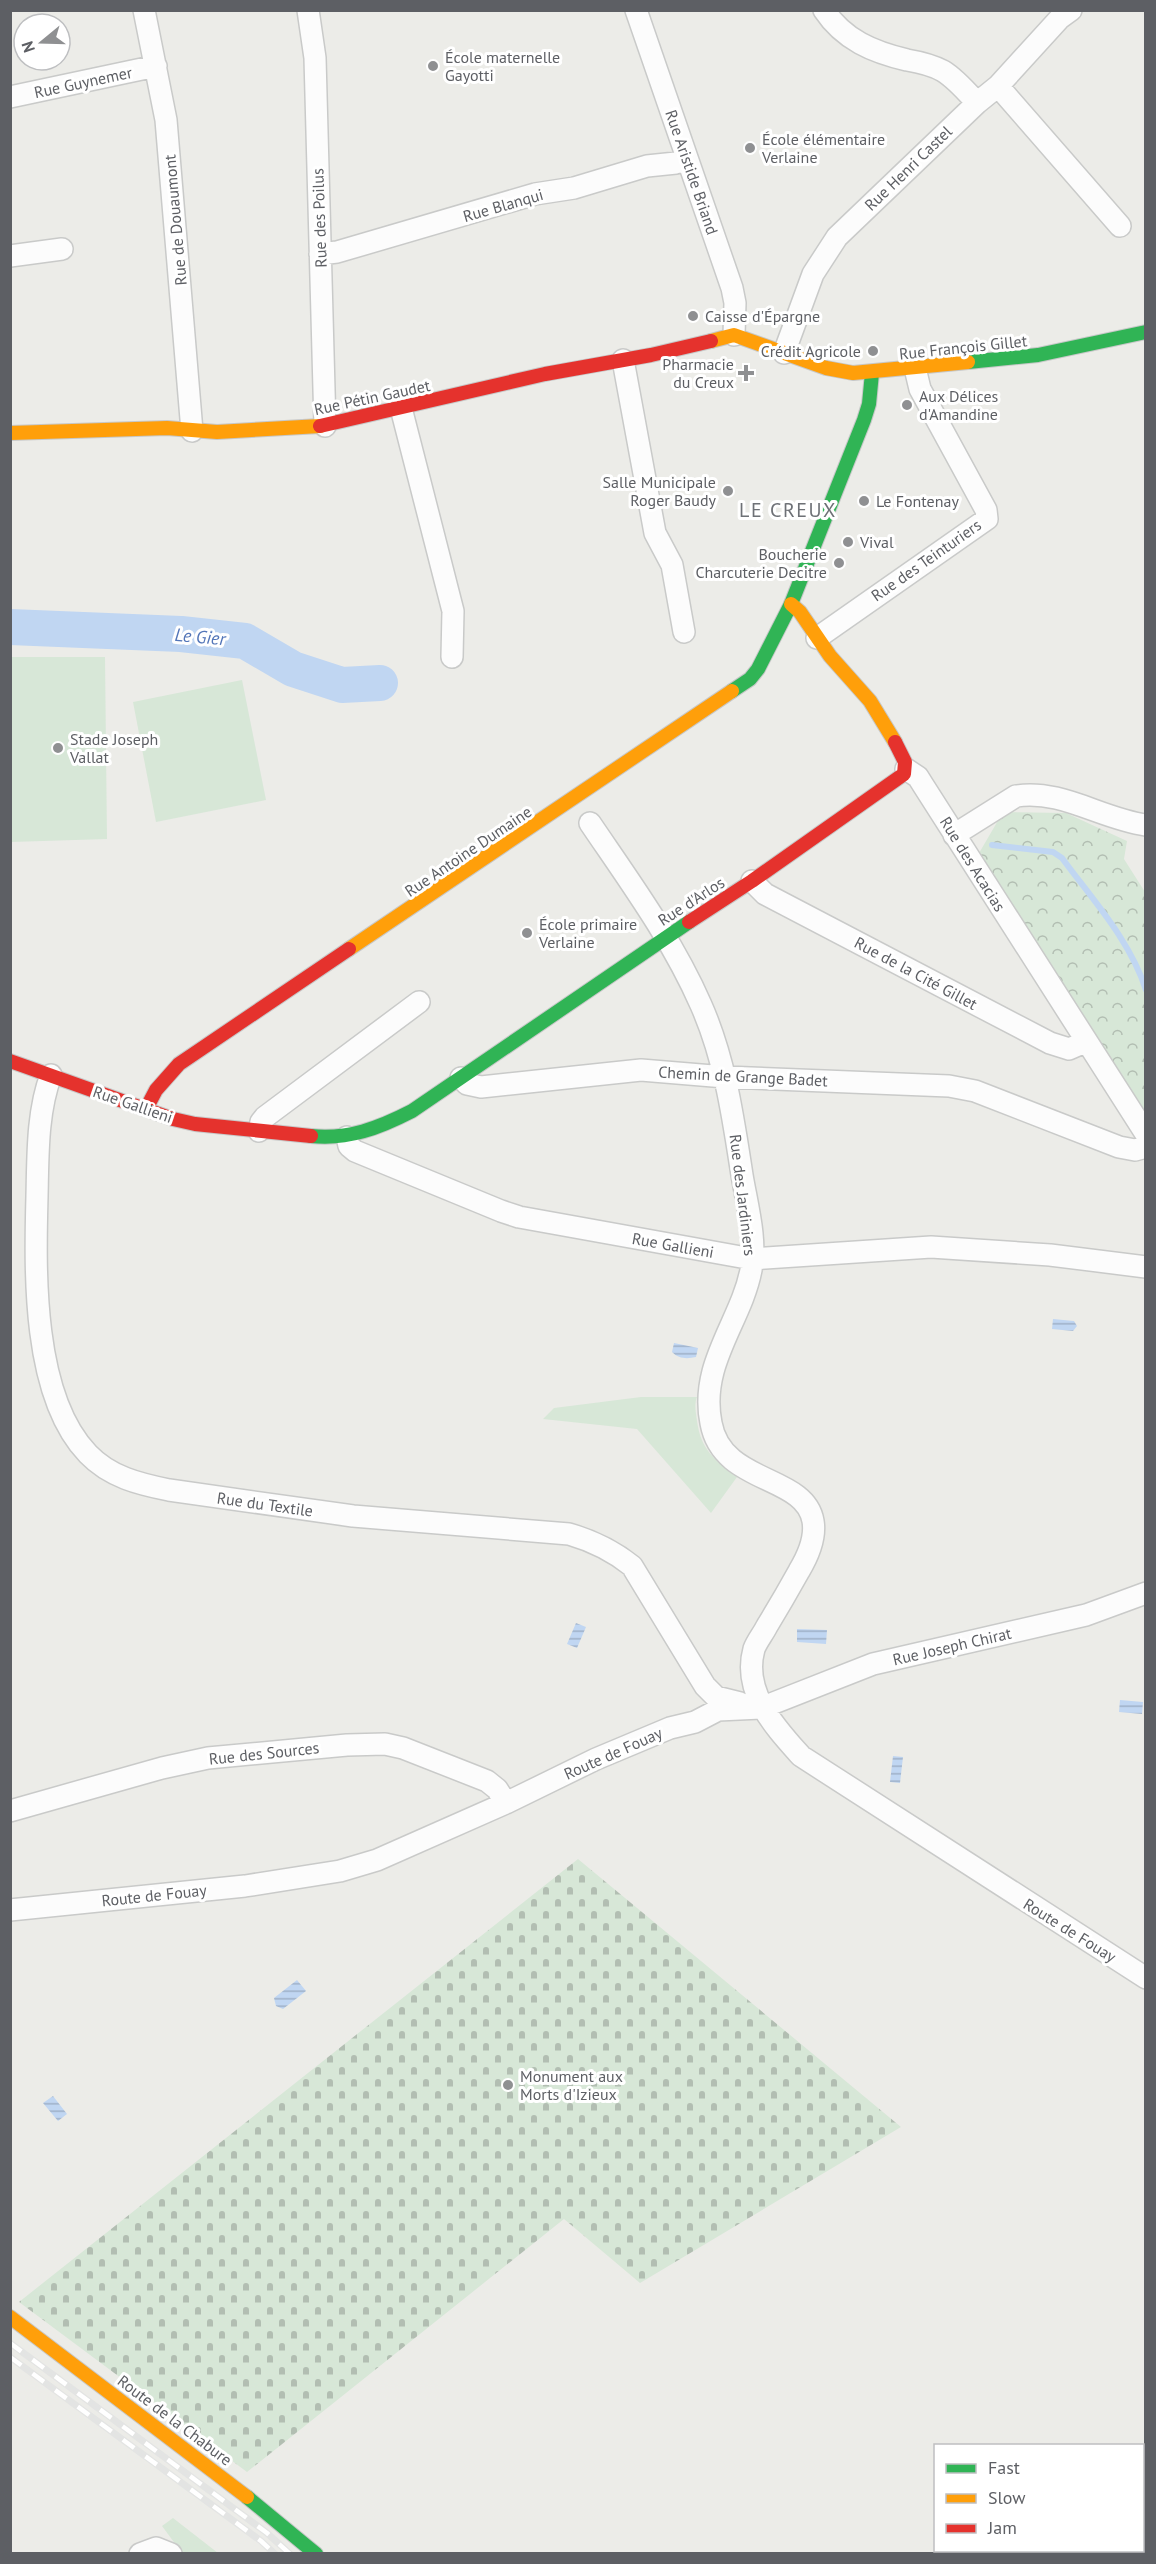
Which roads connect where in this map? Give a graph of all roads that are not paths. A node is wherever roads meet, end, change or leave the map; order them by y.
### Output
1 (144, 10) edge
2 (308, 10) edge
3 (636, 10) edge
4 (824, 10) edge
5 (1071, 10) edge
6 (156, 66) junction
7 (998, 86) junction
8 (10, 97) edge
9 (977, 103) junction
10 (687, 159) junction
11 (1120, 226) dead end
12 (62, 249) dead end
13 (320, 254) junction
14 (10, 256) edge
15 (1146, 332) edge
16 (734, 335) junction
17 (784, 352) junction
18 (623, 360) junction
19 (915, 368) junction
20 (872, 373) junction
21 (401, 408) junction
22 (325, 426) junction
23 (192, 431) junction
24 (10, 433) edge
25 (791, 604) junction
26 (684, 632) dead end
27 (817, 638) junction
28 (452, 657) dead end
29 (906, 768) junction
30 (590, 823) dead end
31 (1146, 825) edge
32 (954, 835) junction
33 (752, 881) junction
34 (667, 936) junction
35 (419, 1002) dead end
36 (1085, 1042) junction
37 (10, 1061) edge
38 (51, 1075) junction
39 (725, 1077) junction
40 (461, 1078) junction
41 (146, 1109) junction
42 (259, 1131) junction
43 (1146, 1134) edge
44 (347, 1137) junction
45 (1146, 1147) edge
46 (752, 1259) junction
47 (1146, 1266) edge
48 (1146, 1593) edge
49 (761, 1708) junction
50 (506, 1803) junction
51 (10, 1811) edge
52 (10, 1910) edge
53 (1146, 1978) edge
54 (10, 2317) edge
55 (140, 2553) edge
56 (171, 2553) edge
57 (316, 2553) edge

1 - 6 street, Rue de Douaumont
2 - 13 street, Rue des Poilus
3 - 10 street, Rue Aristide Briand
4 - 9 street
5 - 7 street, Rue Henri Castel
6 - 8 street, Rue Guynemer
6 - 23 street, Rue de Douaumont
7 - 9 street, Rue Henri Castel
7 - 11 street
9 - 17 street, Rue Henri Castel
10 - 13 street, Rue Blanqui
10 - 16 street, Rue Aristide Briand
12 - 14 street
13 - 22 street, Rue des Poilus
15 - 19 main road, Rue François Gillet
16 - 17 main road, Rue François Gillet
16 - 18 main road, Rue Pétin Gaudet
17 - 20 main road, Rue François Gillet
18 - 21 main road, Rue Pétin Gaudet
18 - 26 street
19 - 20 main road, Rue François Gillet
19 - 27 street, Rue des Teinturiers
20 - 25 main road, Rue Antoine Dumaine
21 - 22 main road, Rue Pétin Gaudet
21 - 28 street
22 - 23 main road, Rue Pétin Gaudet
23 - 24 main road, Rue Pétin Gaudet
25 - 27 main road, Rue des Acacias
25 - 41 main road, Rue Antoine Dumaine
27 - 29 main road, Rue des Acacias
29 - 32 street, Rue des Acacias
29 - 33 main road, Rue d'Arlos
30 - 34 street, Rue des Jardiniers
31 - 32 street
32 - 36 street, Rue des Acacias
33 - 34 main road, Rue d'Arlos
33 - 36 street, Rue de la Cité Gillet
34 - 39 street, Rue des Jardiniers
34 - 40 main road, Rue d'Arlos
35 - 42 street
36 - 43 street, Rue des Acacias
37 - 38 main road, Rue Gallieni
38 - 41 main road, Rue Gallieni
38 - 49 street, Rue du Textile
39 - 40 street, Chemin de Grange Badet
39 - 45 street, Chemin de Grange Badet
39 - 46 street, Rue des Jardiniers
40 - 44 main road
41 - 42 main road, Rue Gallieni
42 - 44 main road, Rue Gallieni
44 - 46 street, Rue Gallieni
46 - 47 street, Rue Gallieni
46 - 49 street, Rue des Jardiniers
48 - 49 street, Rue Joseph Chirat
49 - 50 street, Route de Fouay
49 - 53 street, Route de Fouay
50 - 51 street, Rue des Sources
50 - 52 street, Route de Fouay
54 - 57 main road, Route de la Chabure
55 - 56 street

